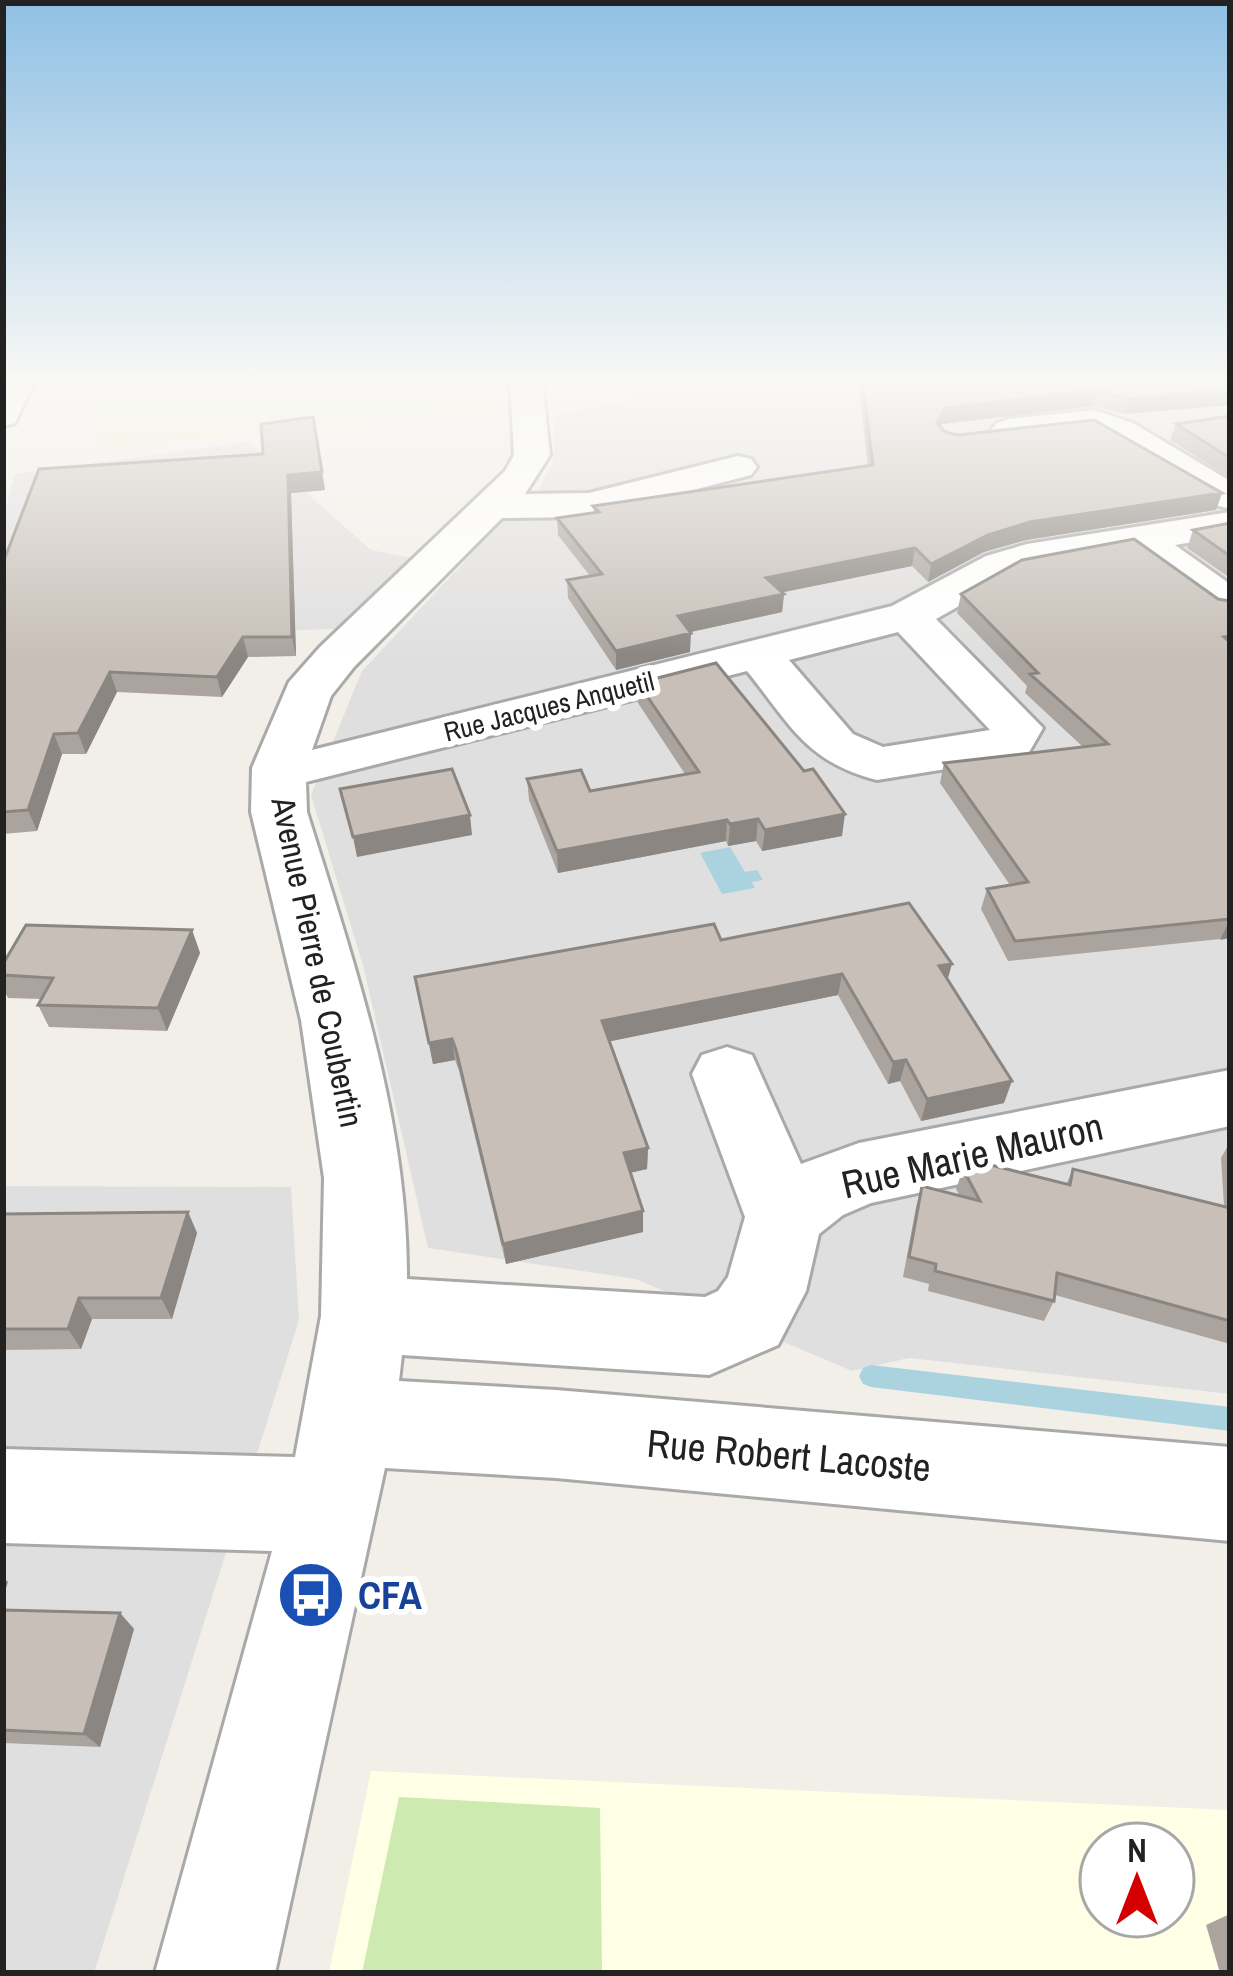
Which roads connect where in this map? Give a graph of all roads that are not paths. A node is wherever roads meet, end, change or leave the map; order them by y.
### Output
1 (523, 473) edge
2 (714, 473) edge
3 (1191, 473) edge
4 (1230, 497) edge
5 (492, 506) junction
6 (1230, 524) edge
7 (1138, 537) junction
8 (1230, 605) edge
9 (908, 616) junction
10 (758, 654) junction
11 (279, 768) junction
12 (727, 1073) dead end
13 (1230, 1098) edge
14 (784, 1217) junction
15 (365, 1315) junction
16 (339, 1464) junction
17 (1230, 1494) edge
18 (3, 1496) edge
19 (215, 1973) edge

1 - 5 street, Avenue Pierre de Coubertin
2 - 5 street
3 - 4 street
5 - 11 street, Avenue Pierre de Coubertin
6 - 7 street, Rue Jacques Anquetil
7 - 8 street
7 - 9 street, Rue Jacques Anquetil
9 - 10 street, Rue Jacques Anquetil
9 - 10 street
10 - 11 street, Rue Jacques Anquetil
11 - 15 street, Avenue Pierre de Coubertin
12 - 14 street
13 - 14 street, Rue Marie Mauron
14 - 15 street
15 - 16 street, Avenue Pierre de Coubertin
16 - 17 street, Rue Robert Lacoste
16 - 18 street, Rue Robert Lacoste
16 - 19 street, Avenue Pierre de Coubertin

